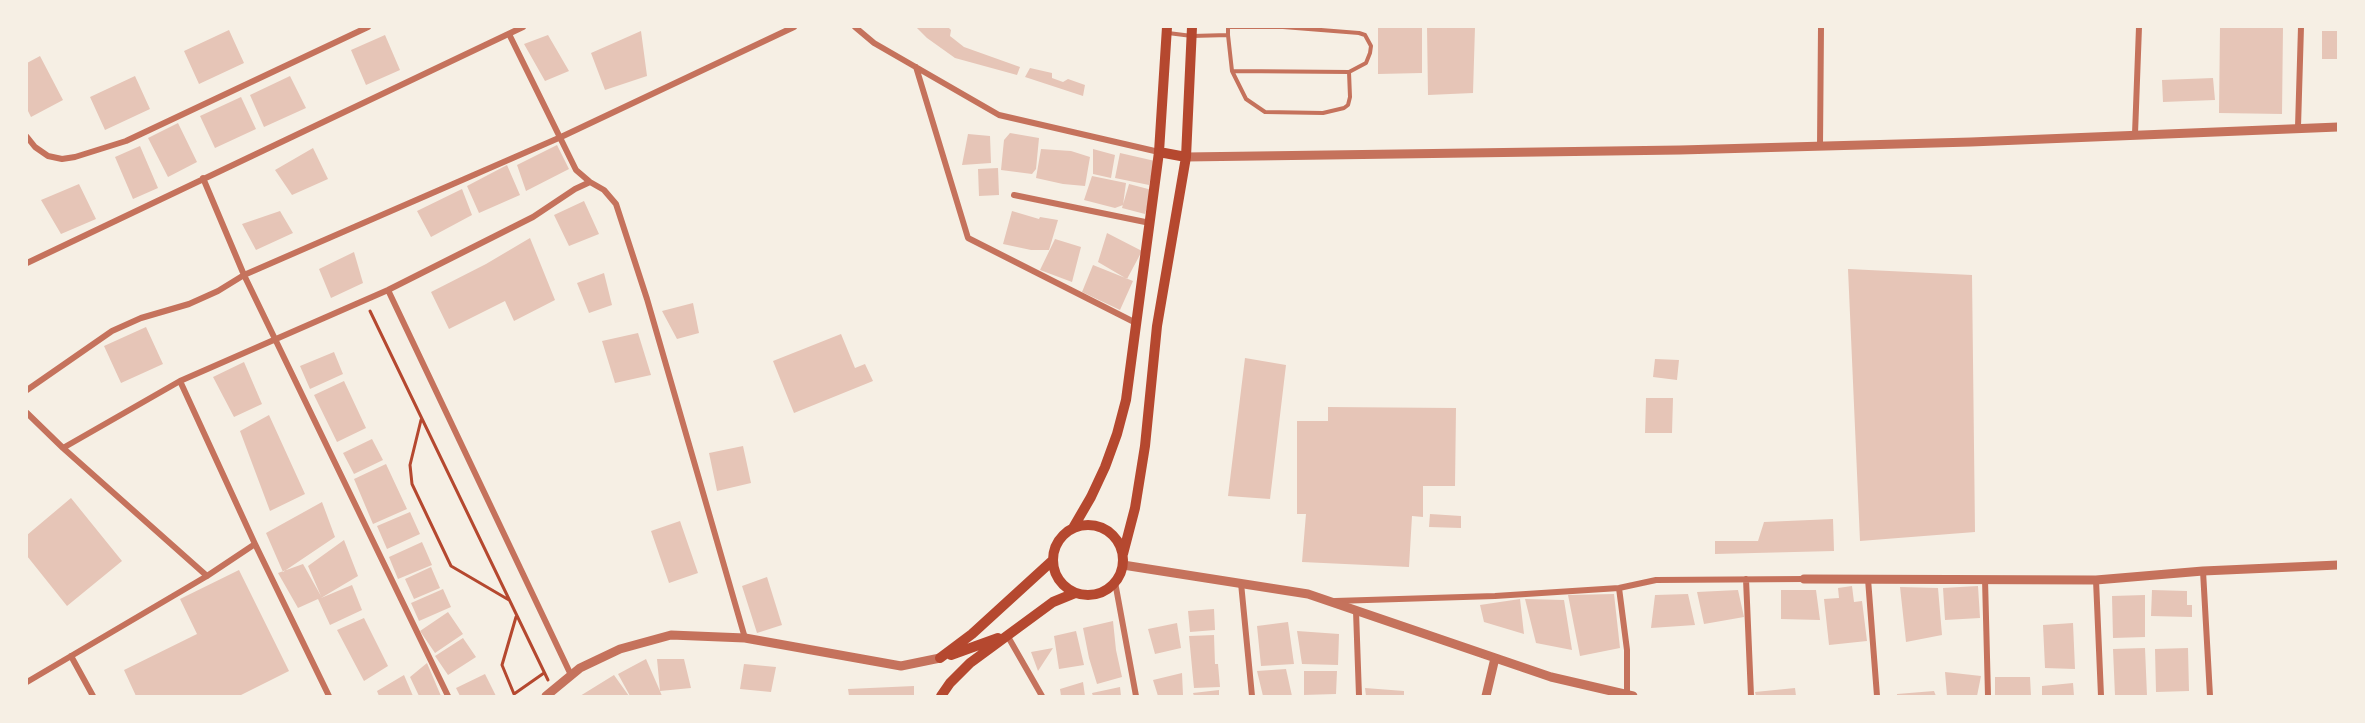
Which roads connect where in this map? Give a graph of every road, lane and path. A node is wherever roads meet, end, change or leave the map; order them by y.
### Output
1 (368, 27) edge
2 (523, 27) edge
3 (794, 27) edge
4 (855, 27) edge
5 (1228, 27) edge
6 (1821, 27) edge
7 (2139, 27) edge
8 (2301, 27) edge
9 (1167, 30) edge
10 (1192, 32) edge
11 (509, 34) junction
12 (1228, 35) junction
13 (916, 67) junction
14 (1232, 71) junction
15 (1349, 72) junction
16 (2298, 127) junction
17 (2338, 127) edge
18 (2134, 134) junction
19 (27, 137) edge
20 (561, 137) junction
21 (1820, 146) junction
22 (1160, 152) junction
23 (1186, 158) junction
24 (203, 178) junction
25 (590, 182) junction
26 (1014, 195) dead end
27 (1150, 223) junction
28 (27, 263) edge
29 (244, 275) junction
30 (388, 290) junction
31 (365, 300) junction
32 (1136, 323) junction
33 (1157, 326) junction
34 (275, 339) junction
35 (180, 381) junction
36 (27, 390) edge
37 (27, 413) edge
38 (422, 418) junction
39 (63, 448) junction
40 (1073, 528) junction
41 (255, 544) junction
42 (1123, 560) junction
43 (1052, 561) junction
44 (2338, 566) edge
45 (2203, 571) junction
46 (207, 576) junction
47 (1746, 579) junction
48 (1804, 579) joint
49 (1868, 579) junction
50 (1985, 579) junction
51 (2096, 580) junction
52 (1115, 582) junction
53 (1241, 583) junction
54 (1619, 588) junction
55 (1075, 593) junction
56 (509, 600) junction
57 (1329, 602) junction
58 (1356, 611) junction
59 (517, 615) junction
60 (1007, 634) junction
61 (745, 638) junction
62 (71, 656) junction
63 (940, 658) junction
64 (1495, 658) junction
65 (544, 673) junction
66 (571, 675) junction
67 (27, 682) edge
68 (549, 693) edge
69 (1630, 695) edge
70 (93, 696) edge
71 (329, 696) edge
72 (448, 696) edge
73 (941, 696) edge
74 (1042, 696) edge
75 (1136, 696) edge
76 (1252, 696) edge
77 (1359, 696) edge
78 (1485, 696) edge
79 (1751, 696) edge
80 (1877, 696) edge
81 (1988, 696) edge
82 (2101, 696) edge
83 (2210, 696) edge

1 - 19 street
2 - 11 street
3 - 20 street
4 - 13 street
5 - 12 lane
5 - 15 lane
6 - 21 street
7 - 18 street
8 - 16 street
9 - 10 lane
9 - 22 main road
10 - 12 lane
10 - 23 main road
11 - 20 street
11 - 24 street
12 - 14 lane
13 - 22 street
13 - 32 street
14 - 15 lane
14 - 15 lane
16 - 17 street
16 - 18 street
18 - 21 street
20 - 25 street
20 - 29 street
21 - 23 street
22 - 23 main road
22 - 27 main road
23 - 33 main road
24 - 28 street
24 - 29 street
25 - 30 street
25 - 61 street
26 - 27 street
27 - 32 main road
29 - 34 street
29 - 36 street
30 - 31 street
30 - 66 street
31 - 34 street
31 - 38 path
32 - 33 main road
32 - 40 main road
33 - 42 main road
34 - 35 street
34 - 72 street
35 - 39 street
35 - 41 street
37 - 39 street
38 - 56 path
38 - 56 path
39 - 46 street
40 - 42 main road
40 - 43 main road
41 - 46 street
41 - 71 street
42 - 52 main road
42 - 53 street
43 - 55 main road
43 - 63 main road
44 - 45 street
45 - 51 street
45 - 83 street
46 - 62 street
47 - 48 street
47 - 54 street
47 - 79 street
48 - 49 street
49 - 50 street
49 - 80 street
50 - 51 street
50 - 81 street
51 - 82 street
52 - 55 main road
52 - 75 street
53 - 57 street
53 - 76 street
54 - 57 street
54 - 69 street
55 - 60 main road
56 - 59 path
57 - 58 street
58 - 64 street
58 - 77 street
59 - 65 path
59 - 65 path
60 - 63 main road
60 - 73 main road
60 - 74 street
61 - 63 street
61 - 66 street
62 - 67 street
62 - 70 street
64 - 69 street
64 - 78 street
65 - 68 path
66 - 68 street

